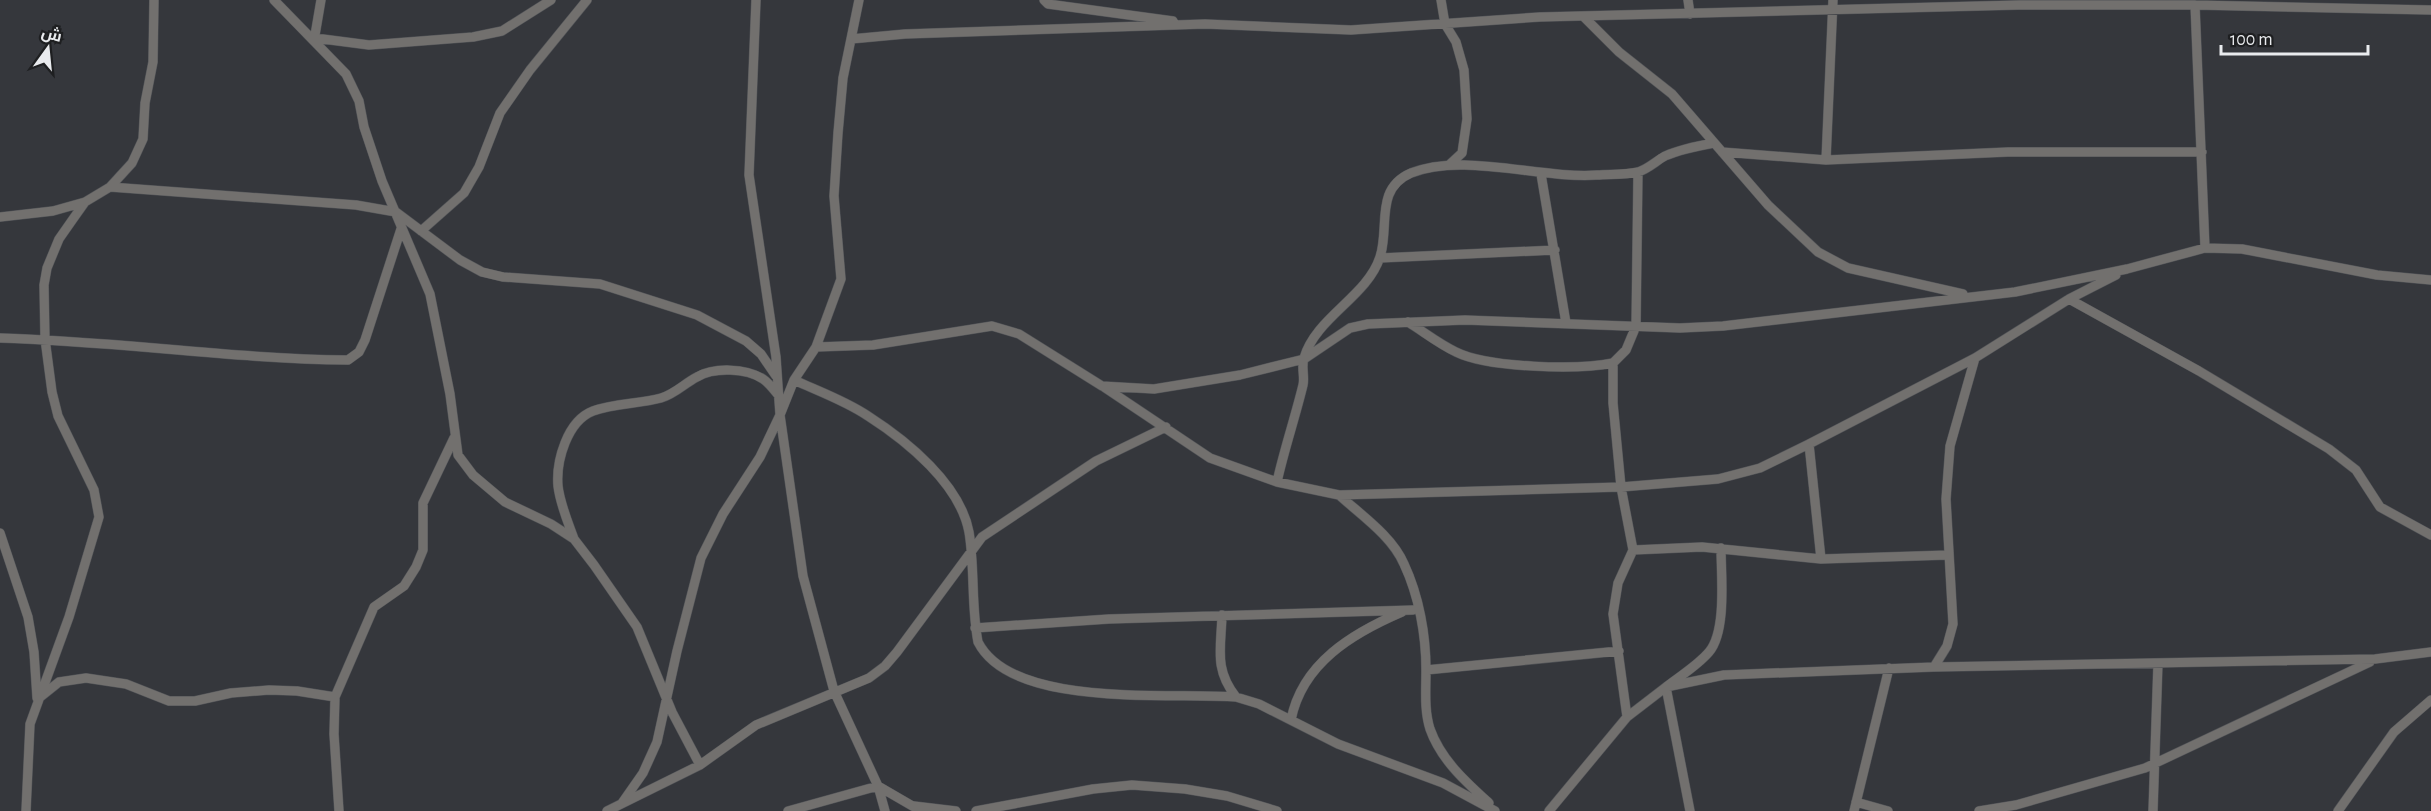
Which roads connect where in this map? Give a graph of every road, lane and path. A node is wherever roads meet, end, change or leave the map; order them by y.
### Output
1 (154, 0) edge
2 (274, 0) edge
3 (321, 0) edge
4 (551, 0) edge
5 (587, 0) edge
6 (756, 0) edge
7 (859, 0) edge
8 (1044, 0) edge
9 (1441, 0) edge
10 (1688, 0) edge
11 (1833, 0) edge
12 (2019, 3) edge
13 (2195, 5) junction
14 (2431, 10) edge
15 (1833, 11) junction
16 (1690, 14) junction
17 (1584, 17) junction
18 (1205, 24) junction
19 (1445, 24) junction
20 (851, 39) junction
21 (314, 41) junction
22 (1713, 143) junction
23 (1722, 152) junction
24 (2202, 152) junction
25 (1826, 160) junction
26 (1449, 165) junction
27 (1638, 172) junction
28 (1541, 174) junction
29 (110, 187) junction
30 (86, 202) junction
31 (396, 212) junction
32 (0, 217) edge
33 (401, 229) junction
34 (421, 231) junction
35 (2205, 248) junction
36 (1555, 249) junction
37 (1380, 258) junction
38 (2127, 269) junction
39 (2431, 280) edge
40 (1971, 296) junction
41 (2069, 299) junction
42 (1408, 322) junction
43 (1566, 323) junction
44 (1636, 326) junction
45 (0, 338) edge
46 (45, 339) junction
47 (816, 347) junction
48 (1304, 358) junction
49 (1975, 358) junction
50 (1613, 363) junction
51 (778, 378) junction
52 (794, 380) junction
53 (1102, 386) junction
54 (779, 396) junction
55 (780, 415) junction
56 (1166, 427) junction
57 (454, 438) junction
58 (1809, 444) junction
59 (1277, 482) junction
60 (1621, 487) junction
61 (1339, 495) junction
62 (0, 533) edge
63 (2431, 535) edge
64 (574, 539) junction
65 (1721, 548) junction
66 (970, 550) junction
67 (1633, 550) junction
68 (1948, 555) junction
69 (1821, 559) junction
70 (1416, 599) junction
71 (1413, 610) junction
72 (1222, 615) junction
73 (975, 628) junction
74 (1619, 651) junction
75 (2431, 652) edge
76 (2375, 659) junction
77 (2158, 663) junction
78 (1934, 667) junction
79 (1889, 668) junction
80 (1426, 670) junction
81 (1666, 687) junction
82 (834, 691) junction
83 (335, 697) junction
84 (666, 697) junction
85 (1236, 697) junction
86 (37, 700) junction
87 (2431, 700) edge
88 (1627, 717) junction
89 (1291, 720) junction
90 (2156, 762) junction
91 (700, 765) junction
92 (878, 786) junction
93 (622, 803) junction
94 (1855, 806) edge
95 (916, 808) edge
96 (26, 811) edge
97 (339, 811) edge
98 (607, 811) edge
99 (788, 811) edge
100 (885, 811) edge
101 (956, 811) edge
102 (976, 811) edge
103 (1276, 811) edge
104 (1496, 811) edge
105 (1549, 811) edge
106 (1690, 811) edge
107 (1888, 811) edge
108 (1979, 811) edge
109 (2153, 811) edge
110 (2338, 811) edge

1 - 29 street
2 - 21 street
3 - 21 street
4 - 21 street
5 - 34 street
6 - 51 street
7 - 20 street
8 - 18 street
9 - 19 street
10 - 16 street
11 - 15 street
12 - 13 street
12 - 15 street
13 - 14 street
13 - 24 street
15 - 16 street
15 - 25 street
16 - 17 street
17 - 19 street
17 - 22 street
18 - 19 street
18 - 20 street
19 - 26 street
20 - 47 street
21 - 31 street
22 - 23 street
22 - 27 street
23 - 25 street
23 - 40 street
24 - 25 street
24 - 35 street
26 - 28 street
26 - 37 street
27 - 28 street
27 - 44 street
28 - 36 street
29 - 30 street
29 - 31 street
30 - 32 street
30 - 46 street
31 - 33 street
31 - 34 street
33 - 46 street
33 - 57 street
34 - 51 street
35 - 38 street
35 - 39 street
36 - 37 street
36 - 43 street
37 - 48 street
38 - 40 street
38 - 41 street
40 - 44 street
41 - 49 street
41 - 63 street
42 - 43 street
42 - 48 street
42 - 50 street
43 - 44 street
44 - 50 street
45 - 46 street
46 - 86 street
47 - 52 street
47 - 53 street
48 - 53 street
48 - 59 street
49 - 58 street
49 - 68 street
50 - 60 street
51 - 54 street
52 - 55 street
52 - 66 street
53 - 56 street
54 - 55 street
54 - 64 street
55 - 82 street
55 - 84 street
56 - 59 street
56 - 66 street
57 - 64 street
57 - 83 street
58 - 60 street
58 - 69 street
59 - 61 street
60 - 61 street
60 - 67 street
61 - 70 street
62 - 86 street
64 - 84 street
65 - 67 street
65 - 69 street
65 - 81 street
66 - 73 street
66 - 82 street
67 - 74 street
68 - 69 street
68 - 78 street
70 - 71 street
70 - 80 street
71 - 72 street
71 - 89 street
72 - 73 street
72 - 85 street
73 - 85 street
74 - 80 street
74 - 88 street
75 - 76 street
76 - 77 street
76 - 90 street
77 - 78 street
77 - 90 street
78 - 79 street
79 - 81 street
79 - 94 street
80 - 104 street
81 - 88 street
81 - 106 street
82 - 91 street
82 - 92 street
83 - 86 street
83 - 97 street
84 - 91 street
84 - 93 street
85 - 89 street
86 - 96 street
87 - 110 street
88 - 105 street
89 - 104 street
90 - 108 street
90 - 109 street
91 - 93 street
92 - 95 street
92 - 99 street
92 - 100 street
93 - 98 street
94 - 107 street
95 - 101 street
102 - 103 street

